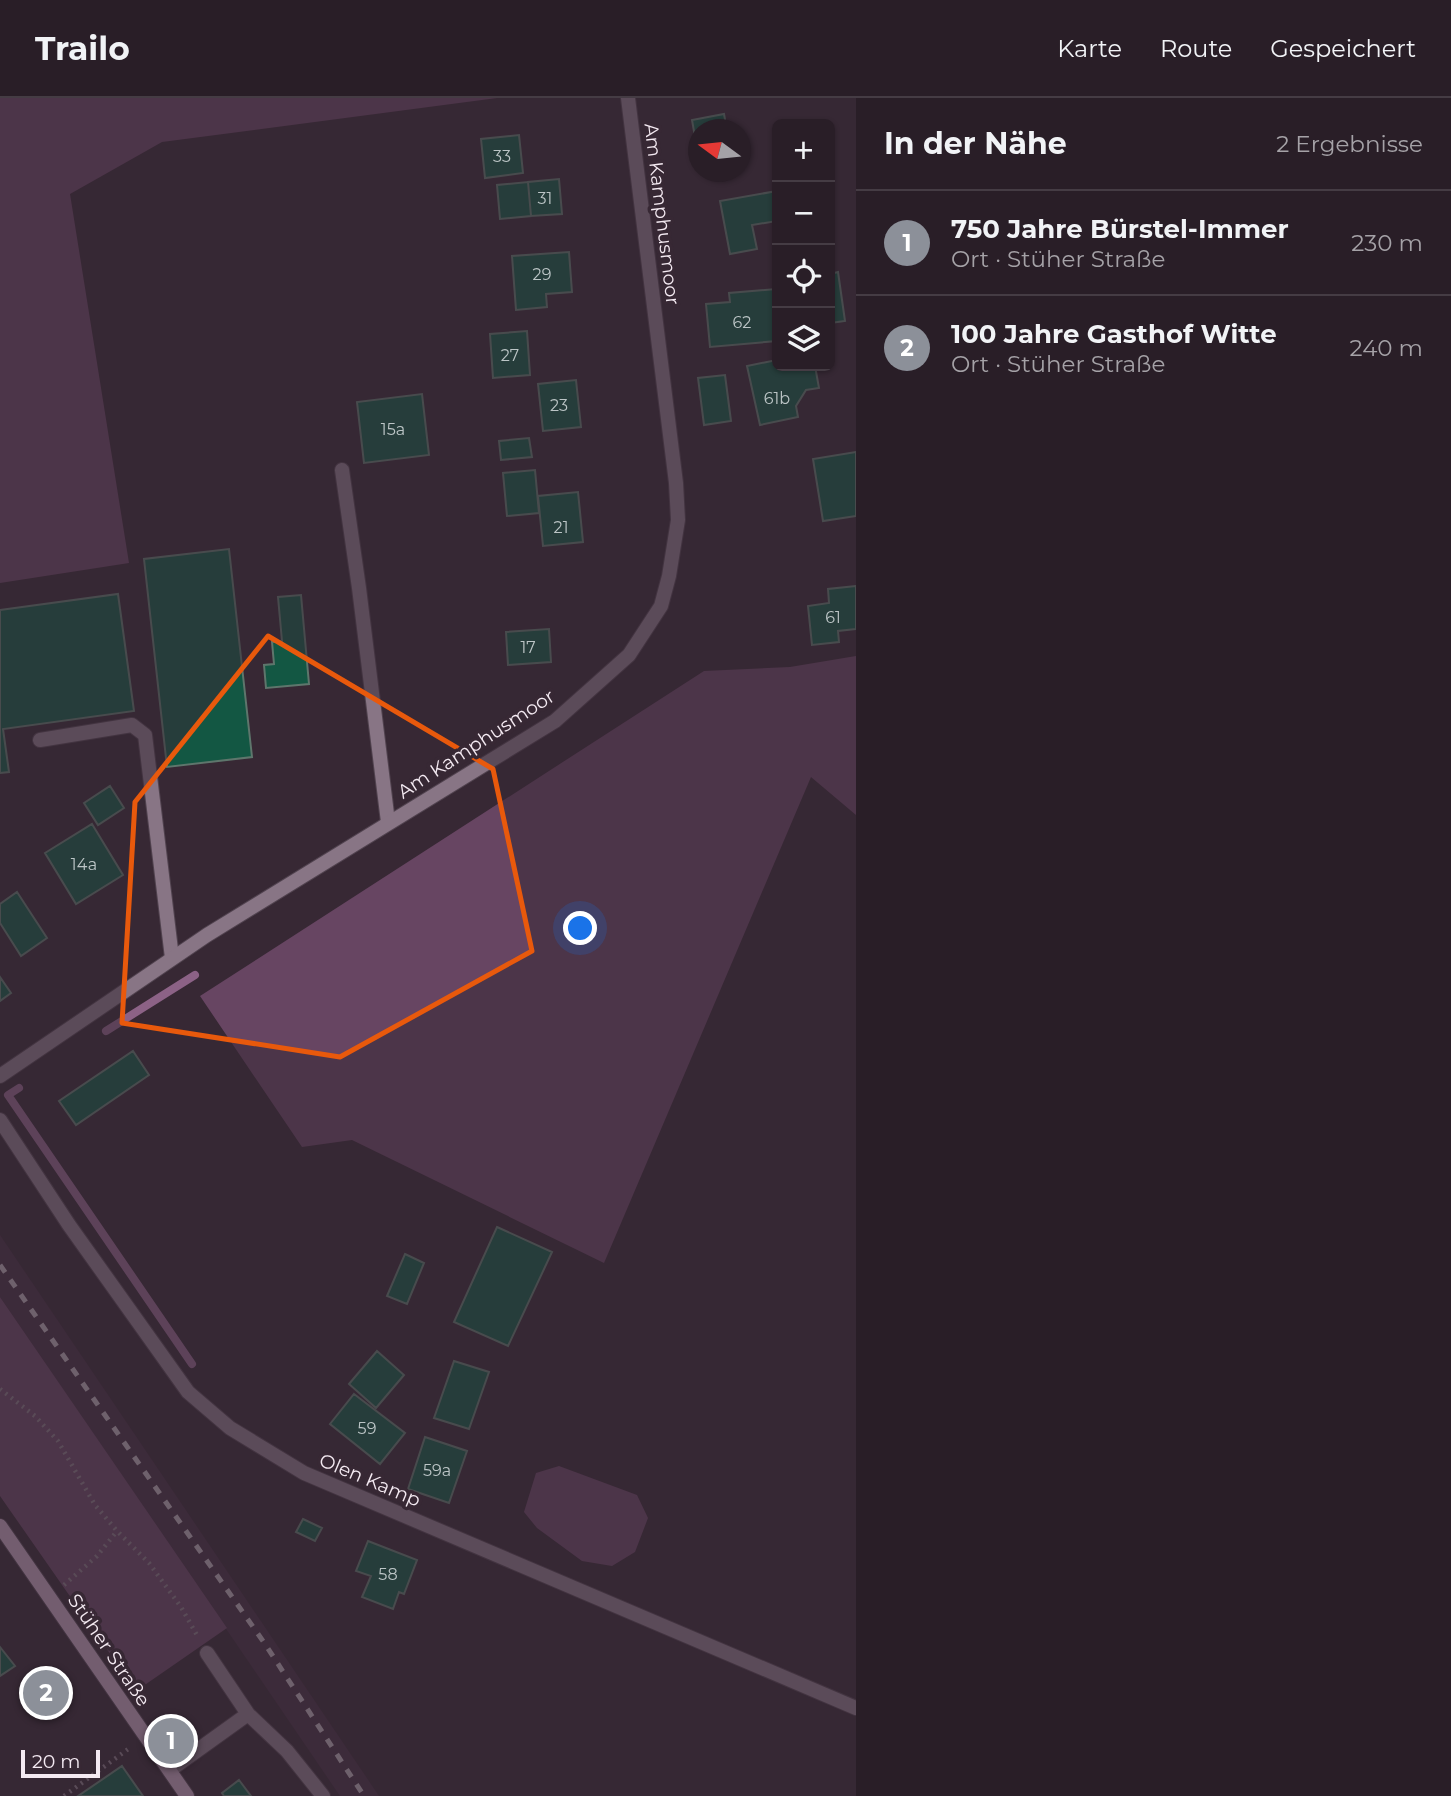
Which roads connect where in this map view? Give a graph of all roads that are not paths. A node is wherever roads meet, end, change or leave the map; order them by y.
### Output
1 (628, 98) edge
2 (342, 470) dead end
3 (40, 740) dead end
4 (388, 822) junction
5 (172, 958) junction
6 (0, 1076) edge
7 (0, 1120) edge
8 (0, 1526) edge
9 (207, 1653) road end
10 (856, 1708) edge
11 (248, 1714) junction
12 (170, 1770) junction
13 (187, 1796) edge
14 (323, 1796) edge

1 - 4 street, Am Kamphusmoor
2 - 4 street
3 - 5 street
4 - 5 street, Am Kamphusmoor
5 - 6 street, Am Kamphusmoor
7 - 10 street, Olen Kamp
8 - 12 street, Stüher Straße
9 - 11 street
11 - 12 street
11 - 14 street
12 - 13 street, Stüher Straße

